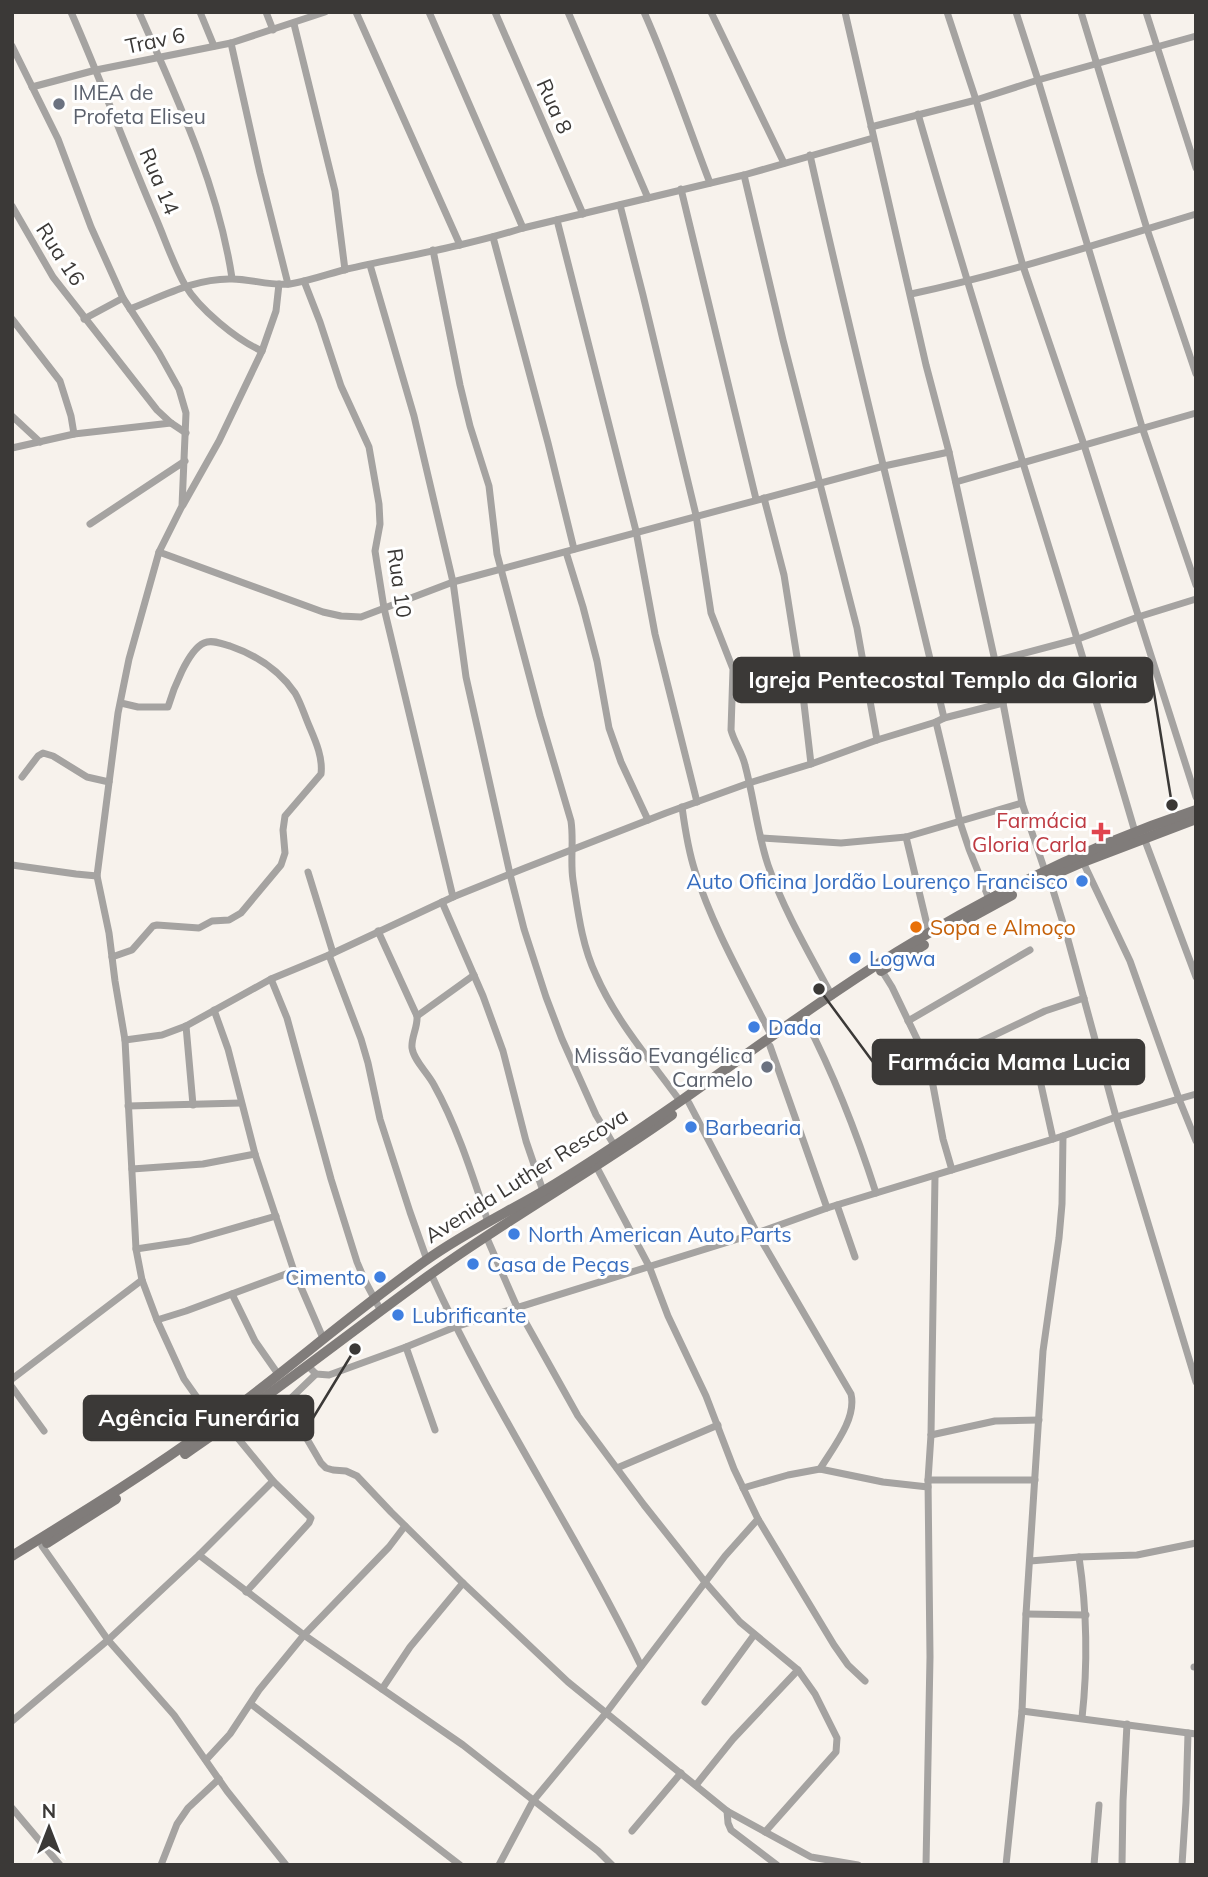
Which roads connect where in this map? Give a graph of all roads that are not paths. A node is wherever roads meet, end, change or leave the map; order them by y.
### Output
1 (71, 12) edge
2 (139, 12) edge
3 (200, 12) edge
4 (266, 12) edge
5 (326, 12) edge
6 (356, 12) edge
7 (429, 12) edge
8 (495, 12) edge
9 (568, 12) edge
10 (644, 12) edge
11 (710, 12) edge
12 (845, 12) edge
13 (947, 12) edge
14 (1016, 12) edge
15 (1081, 12) edge
16 (1146, 12) edge
17 (294, 24) junction
18 (273, 30) junction
19 (1196, 36) edge
20 (231, 43) junction
21 (12, 46) edge
22 (214, 46) junction
23 (1157, 46) junction
24 (159, 57) junction
25 (1097, 65) junction
26 (96, 70) junction
27 (1038, 80) junction
28 (32, 87) junction
29 (976, 100) junction
30 (918, 114) junction
31 (871, 127) junction
32 (873, 138) junction
33 (810, 155) junction
34 (784, 163) junction
35 (1196, 168) edge
36 (744, 175) junction
37 (710, 183) junction
38 (681, 190) junction
39 (649, 198) junction
40 (620, 205) junction
41 (12, 206) edge
42 (583, 214) junction
43 (1196, 214) edge
44 (557, 220) junction
45 (523, 228) junction
46 (1147, 229) junction
47 (493, 237) junction
48 (460, 245) junction
49 (1088, 248) junction
50 (433, 250) junction
51 (370, 265) junction
52 (1023, 266) junction
53 (345, 270) junction
54 (232, 278) junction
55 (304, 281) junction
56 (966, 282) junction
57 (279, 284) junction
58 (288, 284) junction
59 (186, 286) junction
60 (911, 294) junction
61 (123, 298) junction
62 (130, 309) junction
63 (12, 319) edge
64 (84, 319) junction
65 (262, 351) junction
66 (1196, 374) edge
67 (1196, 414) edge
68 (12, 415) edge
69 (171, 423) junction
70 (1142, 428) junction
71 (186, 433) junction
72 (74, 435) junction
73 (40, 442) junction
74 (1084, 445) junction
75 (12, 447) edge
76 (949, 452) junction
77 (185, 460) junction
78 (1023, 463) junction
79 (884, 466) junction
80 (956, 482) junction
81 (819, 483) junction
82 (760, 499) junction
83 (182, 506) junction
84 (696, 515) junction
85 (90, 524) dead end
86 (636, 531) junction
87 (574, 549) junction
88 (159, 552) junction
89 (566, 552) junction
90 (503, 569) junction
91 (453, 582) junction
92 (1196, 585) edge
93 (1196, 599) edge
94 (384, 608) junction
95 (1138, 617) junction
96 (1078, 639) junction
97 (995, 661) junction
98 (121, 702) junction
99 (1003, 703) junction
100 (944, 718) junction
101 (936, 722) junction
102 (877, 740) junction
103 (811, 764) junction
104 (22, 777) dead end
105 (109, 782) junction
106 (749, 783) junction
107 (1196, 797) edge
108 (696, 802) junction
109 (1022, 803) junction
110 (682, 807) junction
111 (1196, 810) edge
112 (1196, 819) edge
113 (648, 820) junction
114 (960, 822) junction
115 (1140, 835) junction
116 (906, 837) junction
117 (761, 838) junction
118 (571, 851) junction
119 (1083, 862) junction
120 (12, 865) edge
121 (308, 872) dead end
122 (510, 874) junction
123 (1047, 874) junction
124 (97, 876) junction
125 (453, 897) junction
126 (989, 899) junction
127 (442, 902) junction
128 (378, 931) junction
129 (929, 933) junction
130 (1030, 950) dead end
131 (331, 954) junction
132 (112, 957) junction
133 (882, 971) junction
134 (474, 975) junction
135 (1196, 977) edge
136 (271, 979) junction
137 (832, 996) junction
138 (1084, 998) junction
139 (214, 1010) junction
140 (417, 1016) junction
141 (806, 1021) junction
142 (908, 1021) junction
143 (186, 1026) junction
144 (125, 1040) junction
145 (771, 1041) junction
146 (929, 1064) junction
147 (1038, 1070) dead end
148 (1196, 1094) edge
149 (1179, 1099) junction
150 (684, 1102) junction
151 (241, 1103) junction
152 (193, 1105) junction
153 (128, 1106) junction
154 (1116, 1117) junction
155 (1063, 1136) junction
156 (1053, 1139) junction
157 (1196, 1141) edge
158 (614, 1145) junction
159 (255, 1154) junction
160 (596, 1167) junction
161 (132, 1169) junction
162 (953, 1170) junction
163 (935, 1176) junction
164 (543, 1191) junction
165 (876, 1194) junction
166 (837, 1205) junction
167 (827, 1208) junction
168 (276, 1216) junction
169 (488, 1222) junction
170 (757, 1233) junction
171 (486, 1236) junction
172 (136, 1249) junction
173 (855, 1257) dead end
174 (427, 1259) junction
175 (649, 1266) junction
176 (294, 1271) junction
177 (431, 1274) junction
178 (142, 1280) junction
179 (232, 1294) junction
180 (374, 1299) junction
181 (517, 1307) junction
182 (381, 1311) junction
183 (157, 1320) junction
184 (455, 1327) junction
185 (323, 1338) junction
186 (406, 1347) junction
187 (1194, 1366) edge
188 (312, 1369) junction
189 (278, 1374) junction
190 (12, 1380) edge
191 (1196, 1382) edge
192 (12, 1387) edge
193 (286, 1403) junction
194 (1039, 1420) junction
195 (215, 1423) junction
196 (227, 1425) junction
197 (718, 1425) junction
198 (435, 1430) dead end
199 (44, 1431) dead end
200 (931, 1435) junction
201 (238, 1438) junction
202 (617, 1468) junction
203 (820, 1469) junction
204 (1035, 1480) junction
205 (273, 1482) junction
206 (928, 1483) junction
207 (743, 1488) junction
208 (758, 1519) junction
209 (405, 1526) junction
210 (1196, 1543) edge
211 (42, 1546) junction
212 (199, 1555) junction
213 (12, 1556) edge
214 (1079, 1557) junction
215 (1030, 1561) junction
216 (12, 1564) edge
217 (705, 1582) junction
218 (463, 1583) junction
219 (246, 1592) junction
220 (1026, 1614) junction
221 (1086, 1615) junction
222 (304, 1635) junction
223 (754, 1635) junction
224 (108, 1640) junction
225 (641, 1666) junction
226 (798, 1670) junction
227 (865, 1681) dead end
228 (382, 1689) junction
229 (705, 1702) dead end
230 (251, 1704) junction
231 (1022, 1711) junction
232 (606, 1713) junction
233 (1082, 1718) junction
234 (12, 1721) edge
235 (1127, 1724) junction
236 (1192, 1734) edge
237 (206, 1760) junction
238 (681, 1773) junction
239 (219, 1779) junction
240 (696, 1785) junction
241 (533, 1801) junction
242 (1099, 1805) dead end
243 (12, 1808) edge
244 (727, 1811) junction
245 (632, 1831) dead end
246 (765, 1832) junction
247 (60, 1865) edge
248 (161, 1865) edge
249 (286, 1865) edge
250 (460, 1865) edge
251 (499, 1865) edge
252 (612, 1865) edge
253 (777, 1865) edge
254 (858, 1865) edge
255 (926, 1865) edge
256 (1006, 1865) edge
257 (1094, 1865) edge
258 (1122, 1865) edge
259 (1181, 1865) edge

1 - 26 street, Rua 14
2 - 24 street
3 - 22 street
4 - 18 street
5 - 17 street, Trav 6
6 - 48 street
7 - 45 street
8 - 42 street, Rua 8
9 - 39 street
10 - 37 street
11 - 34 street
12 - 31 street
13 - 29 street
14 - 27 street
15 - 25 street
16 - 23 street
17 - 18 street, Trav 6
17 - 53 street
18 - 20 street, Trav 6
19 - 23 street
20 - 22 street, Trav 6
20 - 58 street
21 - 28 street
22 - 24 street, Trav 6
23 - 25 street
23 - 35 street
24 - 26 street, Trav 6
24 - 54 street
25 - 27 street
25 - 46 street
26 - 28 street, Trav 6
26 - 59 street, Rua 14
27 - 29 street
27 - 49 street
28 - 61 street
29 - 30 street
29 - 52 street
30 - 31 street
30 - 56 street
31 - 32 street
32 - 33 street
32 - 60 street
33 - 34 street
33 - 79 street
34 - 36 street
36 - 37 street
36 - 81 street
37 - 38 street
38 - 39 street
38 - 82 street
39 - 40 street
40 - 42 street
40 - 84 street
41 - 64 street, Rua 16
42 - 44 street
43 - 46 street
44 - 45 street
44 - 86 street
45 - 47 street
46 - 49 street
46 - 66 street
47 - 48 street
47 - 87 street
48 - 50 street
49 - 52 street
49 - 70 street
50 - 51 street
50 - 90 street
51 - 53 street
51 - 91 street
52 - 56 street
52 - 74 street
53 - 55 street
54 - 57 street
54 - 59 street
55 - 58 street
55 - 94 street, Rua 10
56 - 60 street
56 - 78 street
57 - 58 street
57 - 65 street
59 - 62 street
59 - 65 street, Rua 14
60 - 76 street
61 - 62 street
61 - 64 street
62 - 71 street
63 - 72 street
64 - 69 street, Rua 16
65 - 83 street
67 - 70 street
68 - 73 street
69 - 71 street, Rua 16
69 - 72 street
70 - 74 street
70 - 92 street
71 - 77 street
72 - 73 street
73 - 75 street
74 - 78 street
74 - 95 street
76 - 79 street
76 - 80 street
77 - 83 street
77 - 85 street
78 - 80 street
78 - 96 street
79 - 81 street
79 - 100 street
80 - 97 street
81 - 82 street
81 - 102 street
82 - 84 street
82 - 103 street
83 - 88 street
84 - 86 street
84 - 106 street
86 - 87 street
86 - 108 street
87 - 89 street
88 - 94 street
88 - 98 street
89 - 90 street
89 - 113 street
90 - 91 street
90 - 118 street
91 - 94 street
91 - 122 street
93 - 95 street
94 - 125 street, Rua 10
95 - 96 street
95 - 107 street
96 - 97 street
96 - 115 street
97 - 99 street
98 - 105 street
98 - 132 street
99 - 100 street
99 - 109 street
100 - 101 street
101 - 102 street
101 - 114 street
102 - 103 street
103 - 106 street
104 - 105 street
105 - 124 street
106 - 108 street
106 - 117 street
108 - 110 street
109 - 114 street
109 - 123 street
110 - 113 street
110 - 145 street
111 - 115 main road, Avenida Luther Rescova
112 - 115 main road, Avenida Luther Rescova
113 - 118 street
114 - 116 street
114 - 126 street
115 - 119 main road, Avenida Luther Rescova
115 - 123 main road, Avenida Luther Rescova
115 - 135 street
116 - 117 street
116 - 129 street
117 - 137 street
118 - 122 street
118 - 150 street
119 - 123 main road, Avenida Luther Rescova
119 - 149 street
120 - 124 street
121 - 131 street
122 - 125 street
122 - 158 street
123 - 126 main road, Avenida Luther Rescova
123 - 133 main road, Avenida Luther Rescova
123 - 138 street
124 - 132 street
125 - 127 street
126 - 129 main road, Avenida Luther Rescova
127 - 128 street
127 - 134 street
128 - 131 street
128 - 140 street
129 - 137 main road, Avenida Luther Rescova
130 - 142 street
131 - 136 street
131 - 174 street
132 - 144 street
133 - 141 main road, Avenida Luther Rescova
133 - 142 street
134 - 140 street
134 - 164 street
136 - 139 street
136 - 180 street
137 - 145 main road, Avenida Luther Rescova
138 - 146 street
138 - 154 street
139 - 143 street
139 - 151 street
140 - 169 street
141 - 145 main road, Avenida Luther Rescova
141 - 165 street
142 - 146 street
143 - 144 street
143 - 152 street
144 - 153 street
145 - 150 main road, Avenida Luther Rescova
145 - 167 street
146 - 162 street
147 - 156 street
148 - 149 street
149 - 154 street
149 - 157 street
150 - 158 main road, Avenida Luther Rescova
150 - 160 main road, Avenida Luther Rescova
150 - 170 street
151 - 152 street
151 - 159 street
152 - 153 street
153 - 161 street
154 - 155 street
154 - 187 street
155 - 156 street
155 - 194 street
156 - 162 street
158 - 164 main road, Avenida Luther Rescova
159 - 161 street
159 - 168 street
160 - 171 main road, Avenida Luther Rescova
160 - 175 street
161 - 172 street
162 - 163 street
163 - 165 street
163 - 200 street
164 - 169 main road, Avenida Luther Rescova
165 - 166 street
166 - 167 street
166 - 173 street
167 - 170 street
168 - 172 street
168 - 176 street
169 - 174 main road, Avenida Luther Rescova
170 - 175 street
170 - 203 street
171 - 177 main road, Avenida Luther Rescova
171 - 181 street
172 - 178 street
174 - 180 main road, Avenida Luther Rescova
175 - 181 street
175 - 197 street
176 - 179 street
176 - 185 street
177 - 182 main road, Avenida Luther Rescova
177 - 184 street
178 - 183 street
178 - 190 street
179 - 183 street
179 - 189 street
180 - 182 street
180 - 185 main road, Avenida Luther Rescova
181 - 184 street
181 - 202 street
182 - 188 main road, Avenida Luther Rescova
183 - 195 street
184 - 186 street
184 - 225 street
185 - 189 main road, Avenida Luther Rescova
186 - 188 street
186 - 198 street
187 - 191 street
188 - 193 street
188 - 196 main road, Avenida Luther Rescova
189 - 195 main road, Avenida Luther Rescova
192 - 199 street
193 - 201 street
193 - 209 street
194 - 200 street
194 - 204 street
195 - 213 main road, Avenida Luther Rescova
196 - 201 street
196 - 211 main road, Avenida Luther Rescova
197 - 202 street
197 - 207 street
200 - 206 street
201 - 205 street
202 - 217 street
203 - 206 street
203 - 207 street
204 - 206 street
204 - 215 street
205 - 212 street
205 - 219 street
206 - 255 street
207 - 208 street
208 - 217 street
208 - 227 street
209 - 218 street
209 - 222 street
210 - 214 street
211 - 216 main road, Avenida Luther Rescova
211 - 224 street
212 - 219 street
212 - 224 street
214 - 215 street
214 - 221 street
215 - 220 street
217 - 223 street
217 - 225 street
218 - 228 street
218 - 232 street
219 - 222 street
220 - 221 street
220 - 231 street
221 - 233 street
222 - 228 street
222 - 230 street
223 - 226 street
223 - 229 street
224 - 234 street
224 - 237 street
225 - 232 street
226 - 240 street
226 - 246 street
228 - 241 street
230 - 237 street
230 - 250 street
231 - 233 street
231 - 256 street
232 - 238 street
232 - 241 street
233 - 235 street
235 - 236 street
235 - 258 street
236 - 259 street
237 - 239 street
238 - 240 street
238 - 245 street
239 - 248 street
239 - 249 street
240 - 244 street
241 - 251 street
241 - 252 street
242 - 257 street
243 - 247 street
244 - 246 street
244 - 253 street
246 - 254 street

